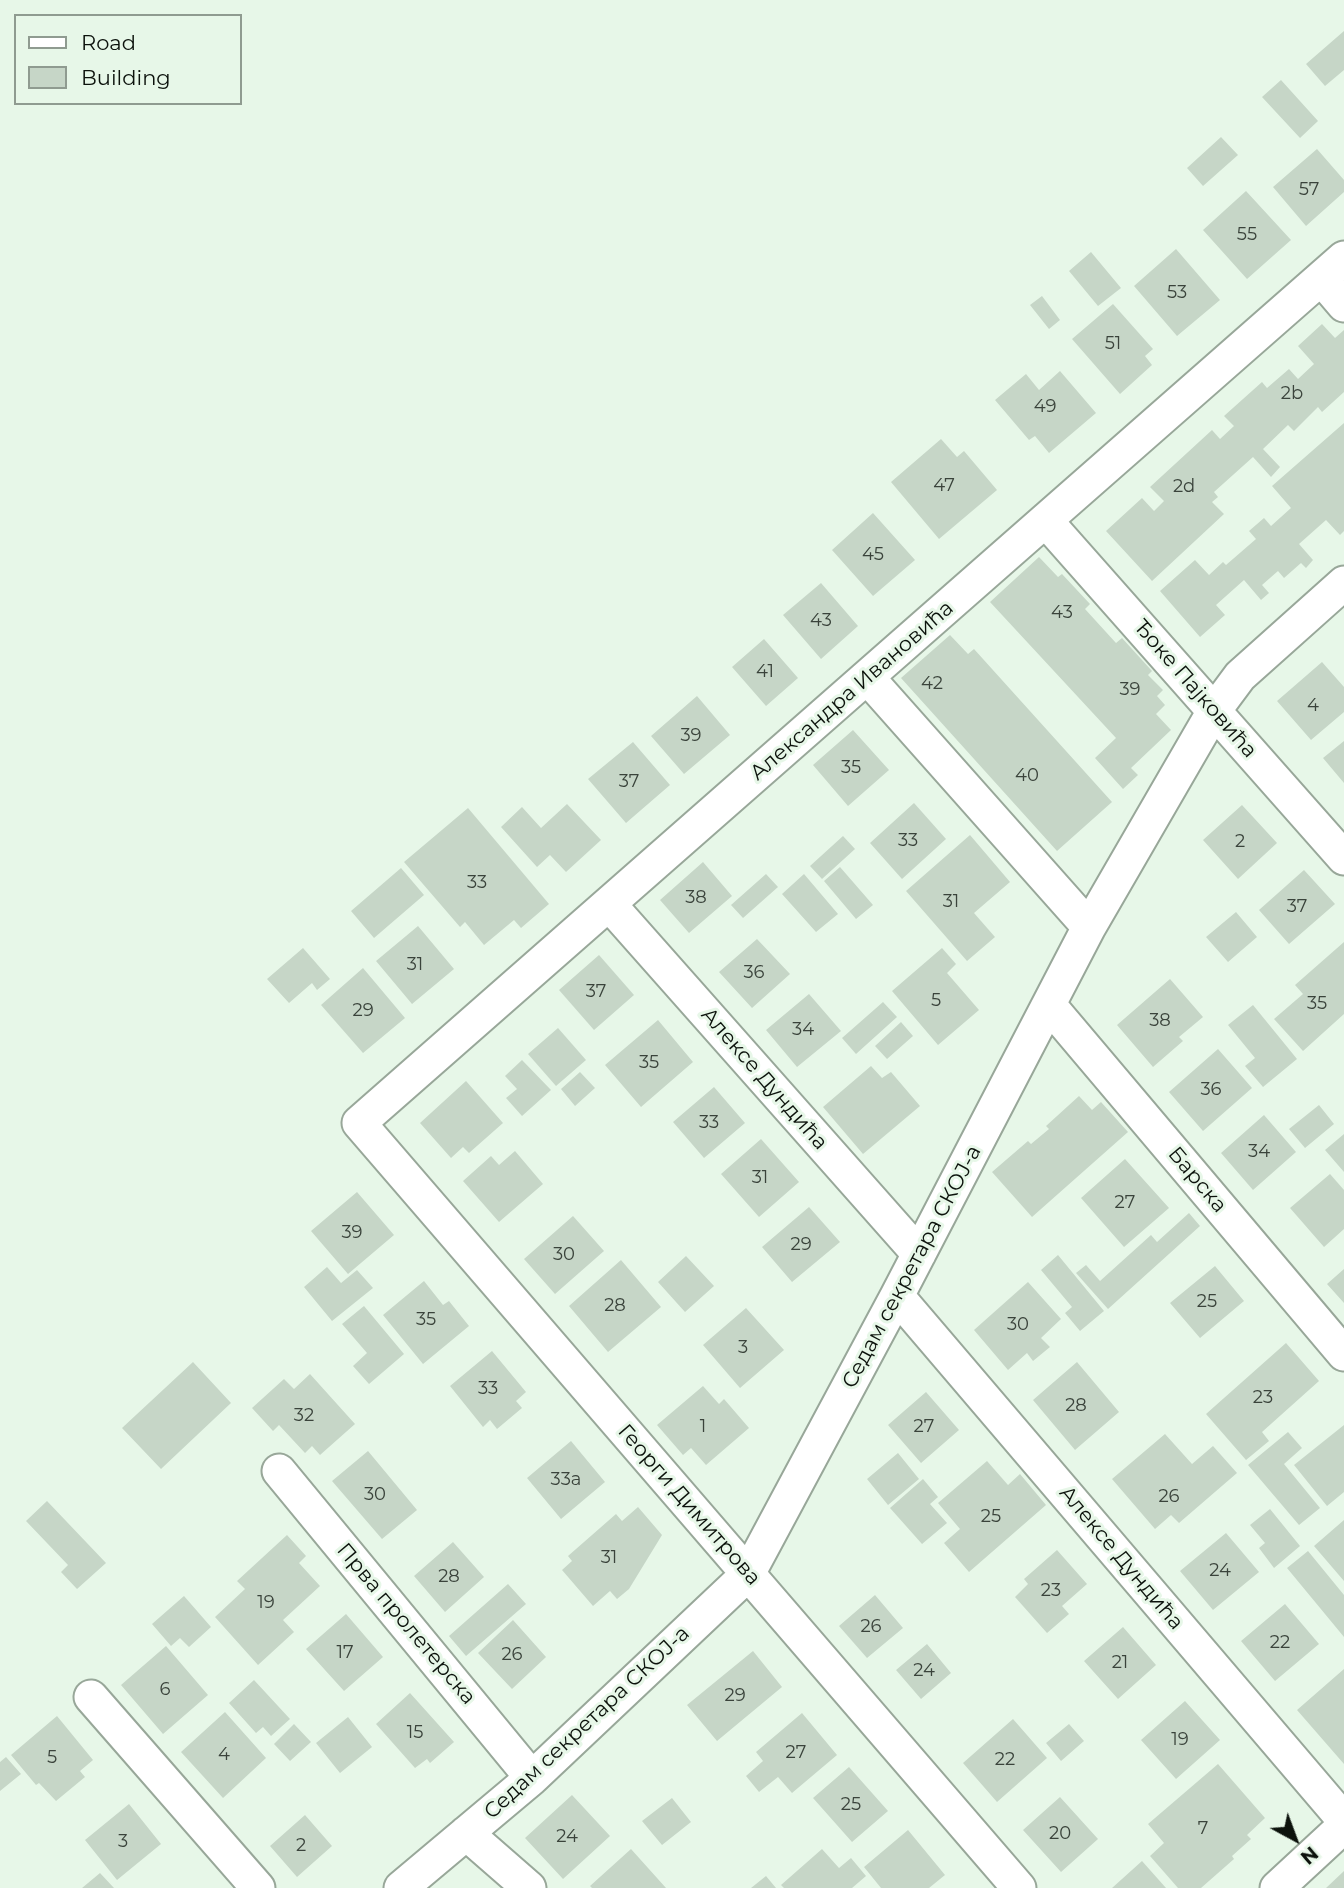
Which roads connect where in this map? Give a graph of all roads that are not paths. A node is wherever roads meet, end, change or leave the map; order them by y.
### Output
1 (1332, 268) edge
2 (1344, 304) edge
3 (1046, 521) junction
4 (1344, 583) edge
5 (867, 677) junction
6 (1214, 711) junction
7 (1344, 858) edge
8 (609, 904) junction
9 (1089, 927) junction
10 (1049, 1005) junction
11 (359, 1123) joint
12 (919, 1254) junction
13 (897, 1296) junction
14 (1344, 1354) edge
15 (279, 1471) dead end
16 (748, 1574) junction
17 (91, 1697) dead end
18 (532, 1778) junction
19 (1344, 1820) edge
20 (1344, 1826) edge
21 (466, 1833) junction
22 (258, 1888) edge
23 (401, 1888) edge
24 (529, 1888) edge
25 (1019, 1888) edge
26 (1277, 1888) edge

1 - 2 street
1 - 3 street, Александра Ивановића
3 - 5 street, Александра Ивановића
3 - 6 street, Ђоке Пајковића
4 - 6 street, Седам секретара СКОЈ-а
5 - 8 street, Александра Ивановића
5 - 9 street
6 - 7 street, Ђоке Пајковића
6 - 9 street, Седам секретара СКОЈ-а
8 - 11 street, Александра Ивановића
8 - 12 street, Алексе Дундића
9 - 10 street, Седам секретара СКОЈ-а
10 - 12 street, Седам секретара СКОЈ-а
10 - 14 street, Барска
11 - 16 street, Георги Димитрова
12 - 13 street, Седам секретара СКОЈ-а
13 - 16 street, Седам секретара СКОЈ-а
13 - 19 street, Алексе Дундића
15 - 18 street, Прва пролетерска
16 - 18 street, Седам секретара СКОЈ-а
16 - 25 street, Георги Димитрова
17 - 22 street
18 - 21 street, Седам секретара СКОЈ-а
20 - 26 street
21 - 23 street, Седам секретара СКОЈ-а
21 - 24 street

